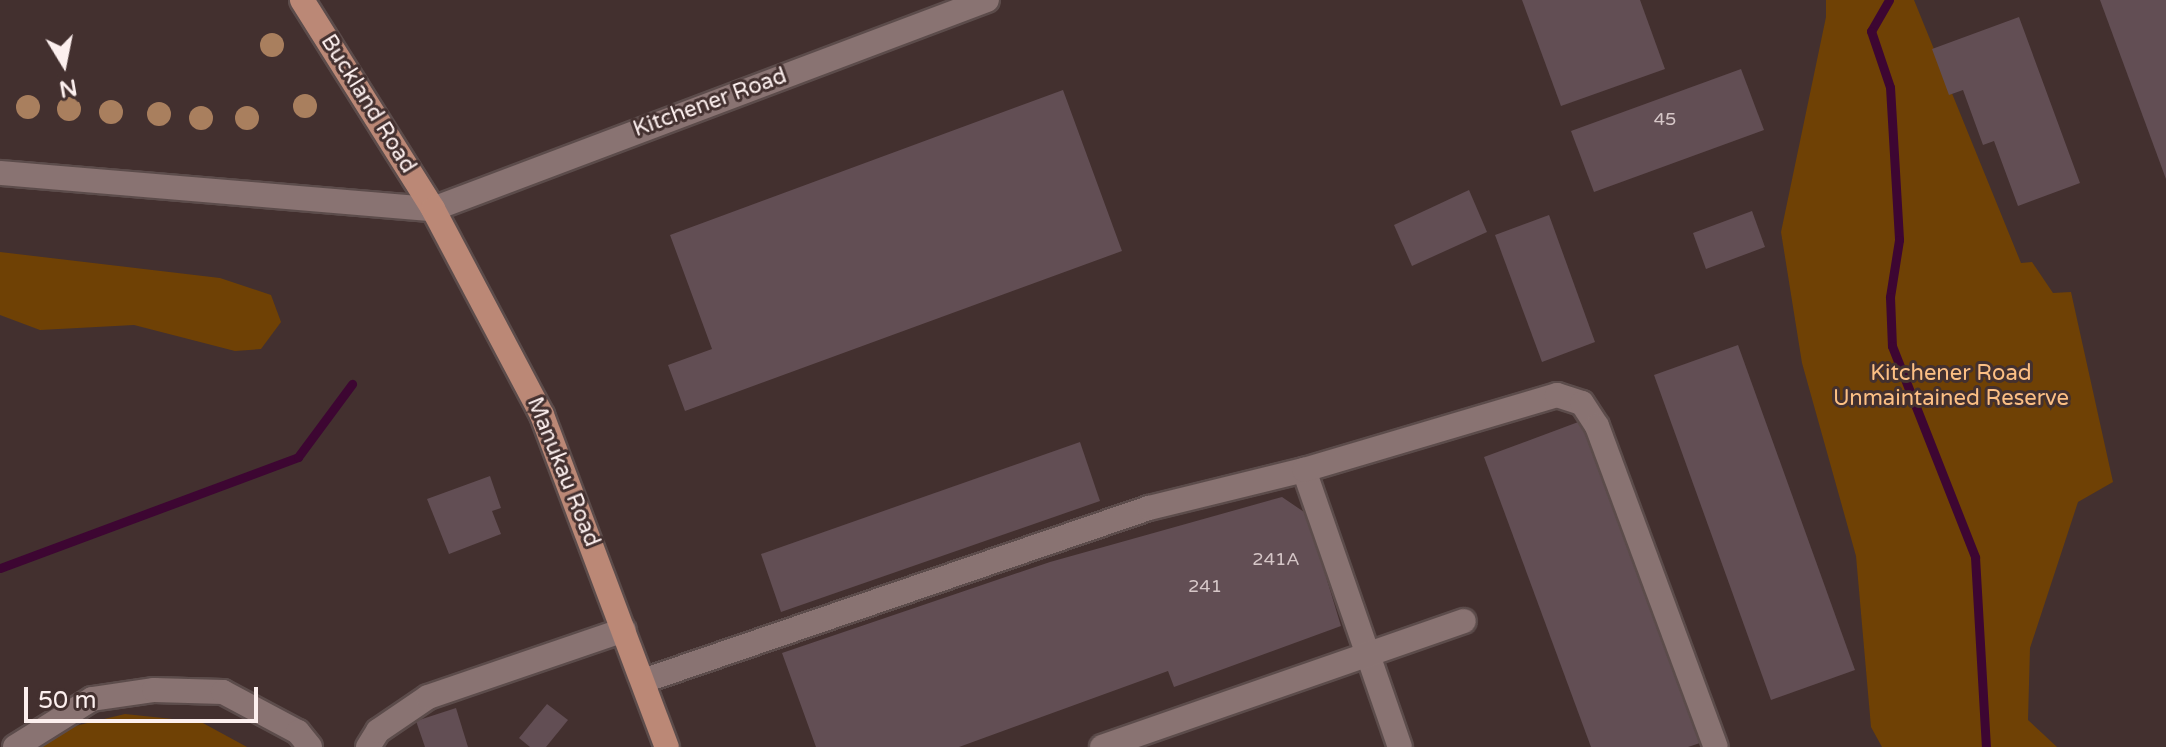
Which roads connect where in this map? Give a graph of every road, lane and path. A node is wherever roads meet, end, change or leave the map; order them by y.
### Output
1 (302, 0) edge
2 (987, 0) edge
3 (0, 173) edge
4 (433, 209) junction
5 (1304, 470) junction
6 (1464, 621) dead end
7 (624, 630) junction
8 (1368, 655) junction
9 (643, 681) junction
10 (15, 747) edge
11 (310, 747) edge
12 (368, 747) edge
13 (667, 747) edge
14 (1102, 747) edge
15 (1400, 747) edge
16 (1716, 747) edge

1 - 4 main road, Buckland Road
2 - 4 street, Kitchener Road
3 - 4 street
4 - 7 main road, Manukau Road
5 - 8 street
5 - 9 street
5 - 16 street
6 - 8 street
7 - 9 main road, Manukau Road
7 - 12 street
8 - 14 street
8 - 15 street
9 - 13 main road, Manukau Road
10 - 11 street

